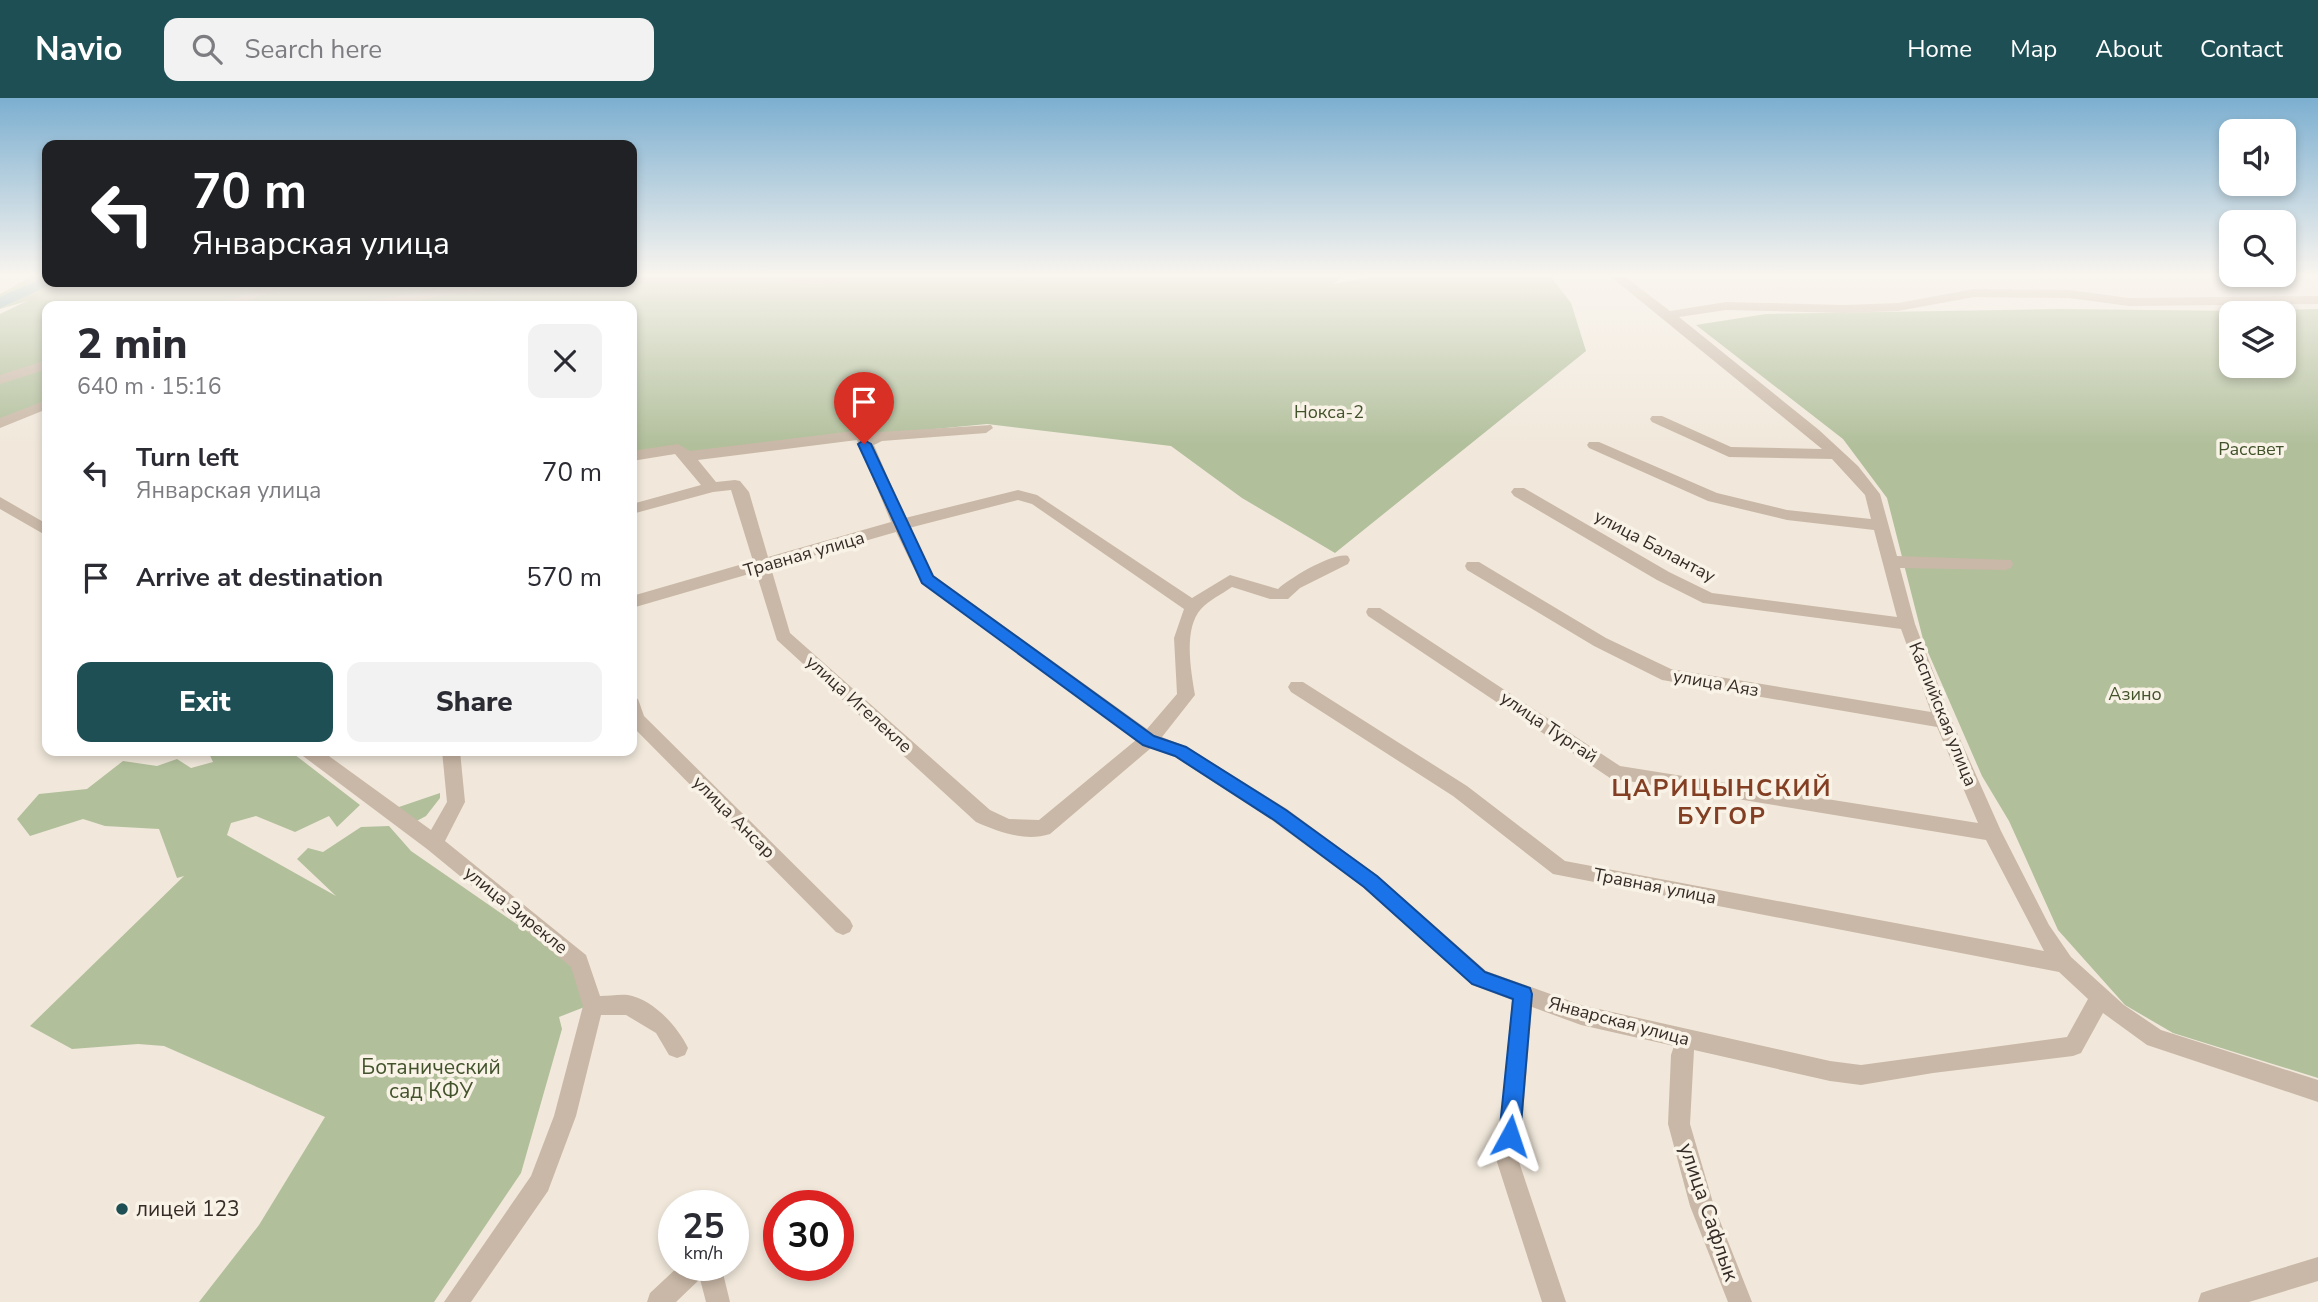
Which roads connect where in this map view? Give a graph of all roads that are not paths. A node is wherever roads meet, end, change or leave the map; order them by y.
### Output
1 (1688, 332) edge
2 (42, 365) edge
3 (0, 380) edge
4 (42, 406) edge
5 (1657, 419) dead end
6 (0, 423) edge
7 (986, 428) dead end
8 (863, 440) junction
9 (1594, 445) dead end
10 (1835, 454) junction
11 (637, 455) edge
12 (688, 456) junction
13 (713, 487) junction
14 (1519, 492) dead end
15 (0, 502) edge
16 (637, 508) edge
17 (900, 525) junction
18 (1882, 526) junction
19 (42, 528) edge
20 (1342, 559) dead end
21 (1891, 562) junction
22 (2006, 564) dead end
23 (764, 566) junction
24 (1473, 566) dead end
25 (637, 601) edge
26 (1193, 607) junction
27 (1374, 612) dead end
28 (1907, 624) junction
29 (1297, 687) dead end
30 (637, 720) edge
31 (1943, 721) junction
32 (1149, 740) junction
33 (316, 756) edge
34 (451, 756) edge
35 (1992, 833) junction
36 (434, 843) junction
37 (843, 926) dead end
38 (2064, 964) junction
39 (1523, 994) junction
40 (2100, 998) junction
41 (593, 1006) junction
42 (1687, 1039) junction
43 (677, 1048) dead end
44 (2318, 1091) edge
45 (2318, 1269) edge
46 (681, 1281) edge
47 (713, 1281) edge
48 (456, 1302) edge
49 (659, 1302) edge
50 (719, 1302) edge
51 (1554, 1302) edge
52 (1740, 1302) edge
53 (2210, 1302) edge

1 - 10 street, Каспийская улица
2 - 3 street
4 - 6 street
5 - 10 street
7 - 8 street
8 - 12 street
8 - 17 street, Январская улица
9 - 18 street
10 - 18 street, Каспийская улица
11 - 12 street
12 - 13 street
13 - 16 street
13 - 23 street, улица Игелекле
14 - 28 street, улица Балантау
15 - 19 street
17 - 23 street, Травная улица
17 - 26 street, Травная улица
17 - 32 street, Январская улица
18 - 21 street, Каспийская улица
20 - 26 street
21 - 22 street
21 - 28 street, Каспийская улица
23 - 25 street, Травная улица
23 - 32 street, улица Игелекле
24 - 31 street, улица Аяз
26 - 32 street, улица Игелекле
27 - 35 street, улица Тургай
28 - 31 street, Каспийская улица
29 - 38 street, Травная улица
30 - 37 street, улица Ансар
31 - 35 street, Каспийская улица
32 - 39 street, Январская улица
33 - 36 street, улица Зирекле
34 - 36 street
35 - 38 street, Каспийская улица
36 - 41 street, улица Зирекле
38 - 40 street, Каспийская улица
39 - 42 street, Январская улица
39 - 51 street
40 - 42 street, Январская улица
40 - 44 street, Каспийская улица
41 - 43 street
41 - 48 street
42 - 52 street, улица Сафлык
45 - 53 street
46 - 49 street
47 - 50 street

